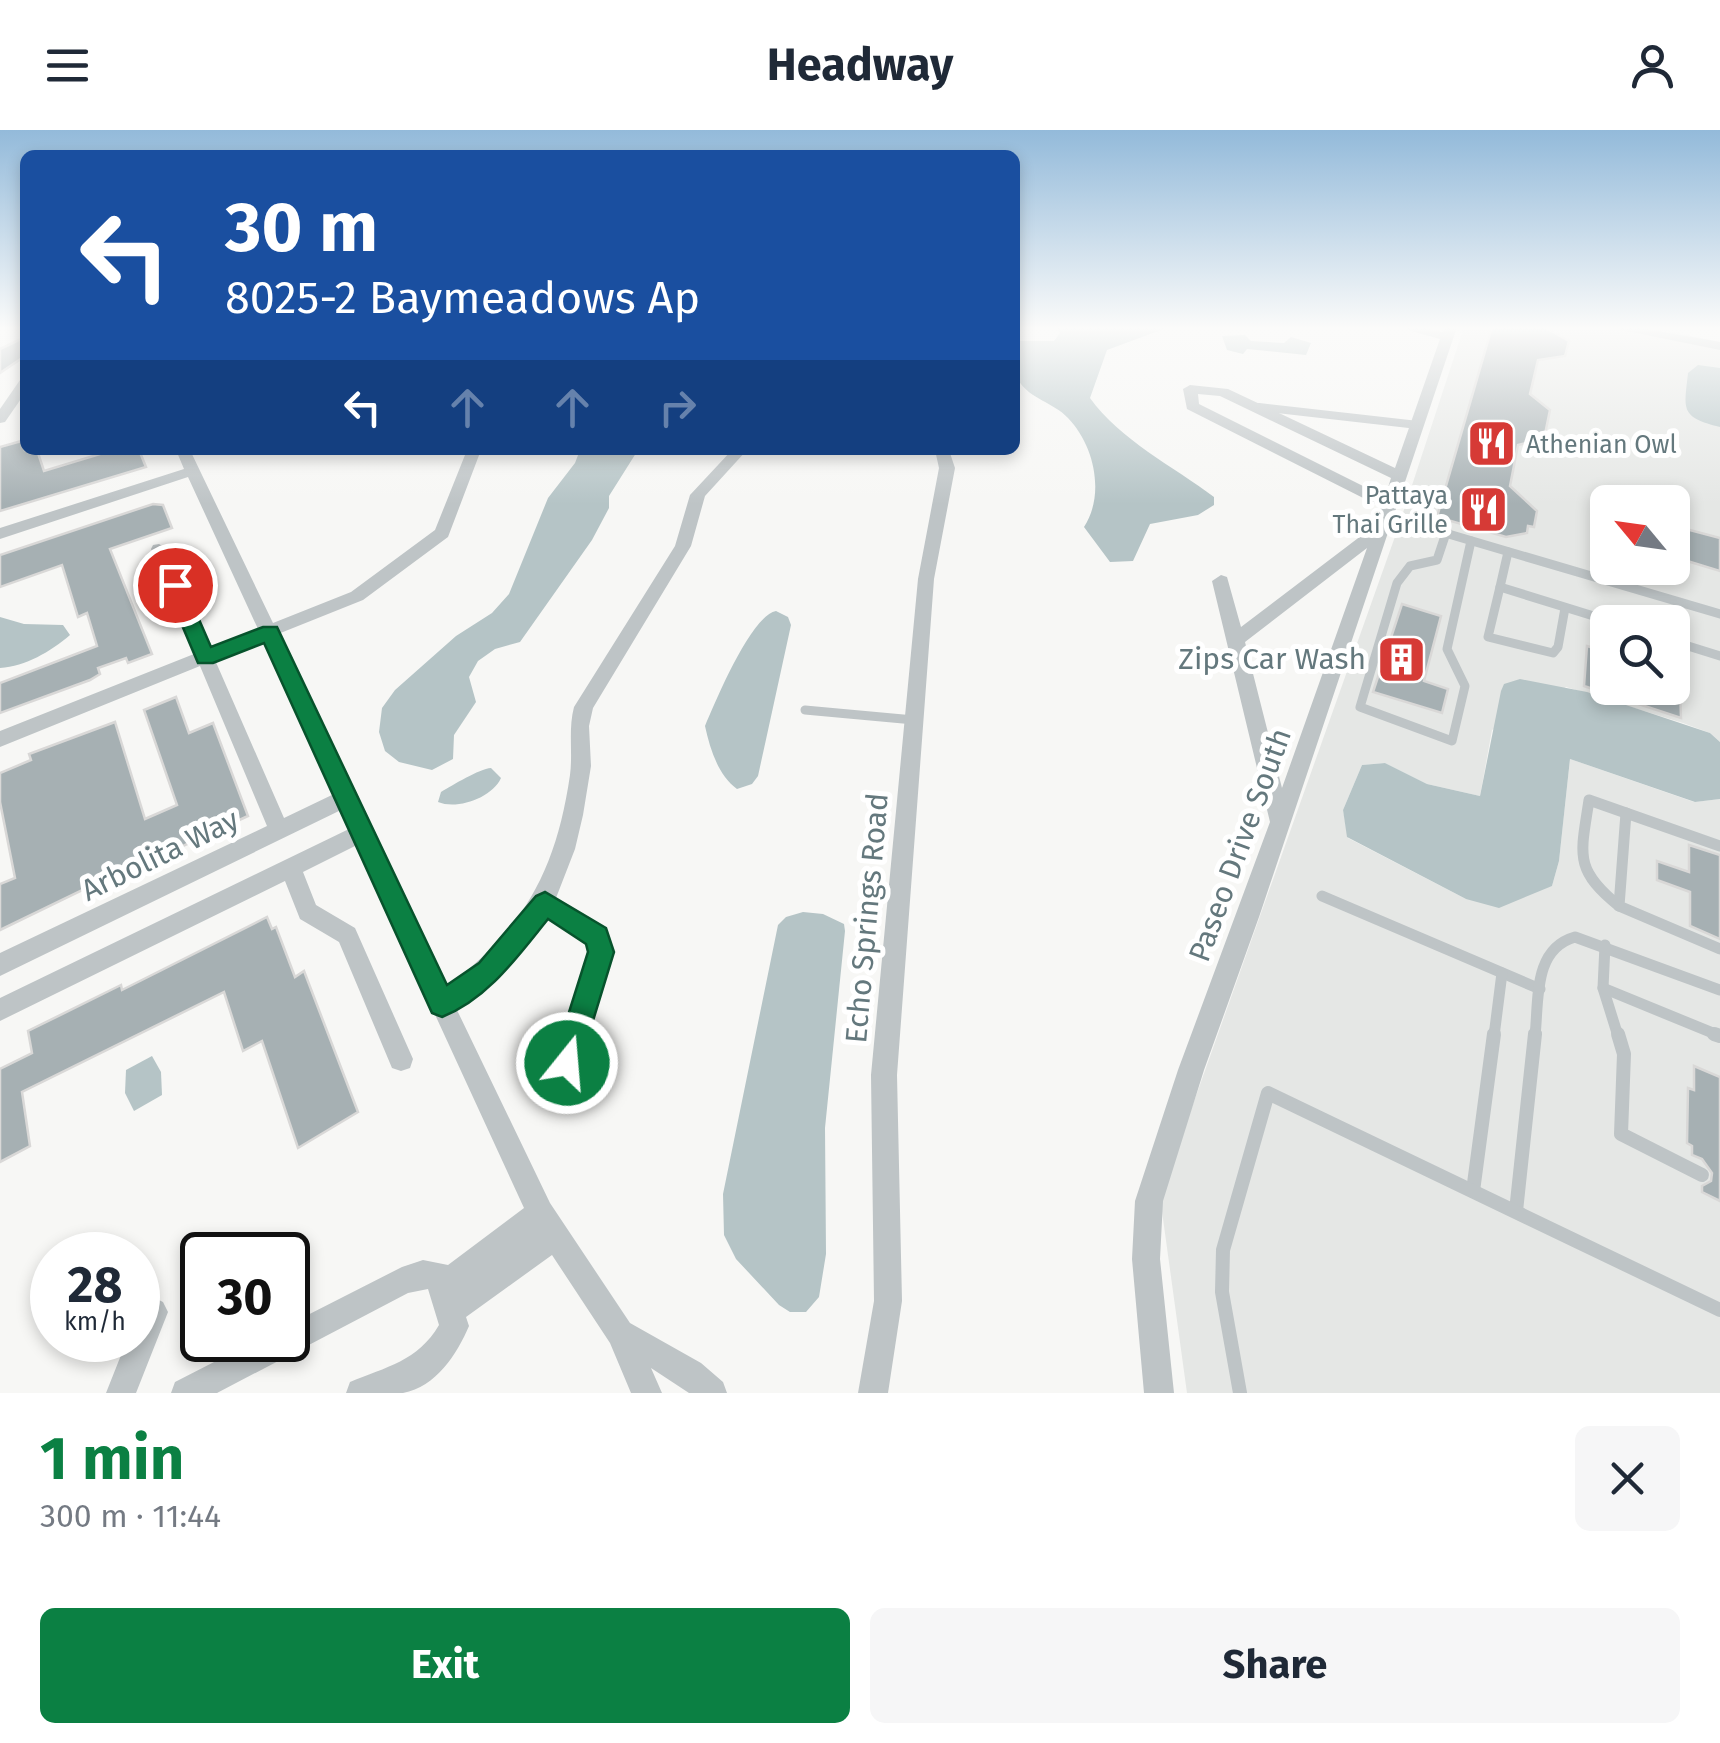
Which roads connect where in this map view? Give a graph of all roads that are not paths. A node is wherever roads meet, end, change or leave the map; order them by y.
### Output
1 (1431, 386) edge
2 (20, 389) edge
3 (1253, 406) junction
4 (0, 419) edge
5 (1418, 425) junction
6 (472, 455) edge
7 (735, 455) edge
8 (943, 455) edge
9 (187, 460) edge
10 (1401, 477) junction
11 (1391, 506) junction
12 (1381, 529) junction
13 (0, 534) edge
14 (1471, 540) junction
15 (160, 549) dead end
16 (1508, 552) junction
17 (1221, 580) dead end
18 (1500, 587) junction
19 (1565, 608) junction
20 (1720, 614) edge
21 (1590, 615) edge
22 (270, 632) junction
23 (1236, 640) junction
24 (1690, 647) edge
25 (1720, 656) edge
26 (206, 658) junction
27 (805, 710) dead end
28 (914, 720) junction
29 (0, 739) edge
30 (346, 798) junction
31 (1626, 813) junction
32 (1281, 822) junction
33 (280, 831) junction
34 (363, 832) junction
35 (1720, 846) edge
36 (290, 867) junction
37 (1322, 896) dead end
38 (545, 904) junction
39 (1619, 906) junction
40 (1605, 945) junction
41 (1720, 950) edge
42 (0, 965) edge
43 (1502, 974) junction
44 (1603, 988) junction
45 (1540, 989) junction
46 (1720, 990) edge
47 (442, 1004) junction
48 (0, 1010) edge
49 (1720, 1036) edge
50 (401, 1059) dead end
51 (567, 1063) dead end
52 (1702, 1175) dead end
53 (1473, 1190) junction
54 (1516, 1211) junction
55 (546, 1225) junction
56 (447, 1298) junction
57 (1720, 1310) edge
58 (620, 1333) junction
59 (133, 1362) edge
60 (122, 1393) edge
61 (186, 1393) edge
62 (360, 1393) edge
63 (647, 1393) edge
64 (712, 1393) edge
65 (873, 1393) edge
66 (1159, 1393) edge
67 (1240, 1393) edge

1 - 5 street, Paseo Drive South
2 - 4 street
3 - 5 lane
3 - 10 street
3 - 11 street
5 - 10 street, Paseo Drive South
6 - 22 street
7 - 38 street
8 - 28 street, Echo Springs Road
9 - 13 street
9 - 22 street
10 - 11 street, Paseo Drive South
11 - 12 street, Paseo Drive South
12 - 23 street
12 - 32 street, Paseo Drive South
14 - 14 lane
14 - 16 lane
15 - 26 street
16 - 18 lane
16 - 20 lane
17 - 23 street
18 - 19 lane
18 - 19 lane
19 - 21 lane
22 - 26 street
22 - 30 street
23 - 32 street
24 - 25 lane
26 - 29 street
26 - 33 street
27 - 28 lane
28 - 65 street, Echo Springs Road
30 - 33 street, Arbolita Way
30 - 34 street
31 - 35 lane
31 - 39 lane
31 - 39 lane
32 - 66 street, Paseo Drive South
33 - 42 street, Arbolita Way
34 - 36 street
34 - 47 street
36 - 48 street
36 - 50 street
37 - 43 lane
38 - 47 street
38 - 51 street
39 - 41 lane
40 - 44 lane
40 - 45 lane
40 - 46 lane
43 - 45 lane
43 - 53 lane
44 - 49 lane
44 - 52 lane
45 - 54 lane
47 - 55 street
53 - 54 lane
53 - 67 lane
54 - 57 lane
55 - 56 street
55 - 58 street
56 - 61 street
56 - 62 street
58 - 63 street
58 - 64 street
59 - 60 street

